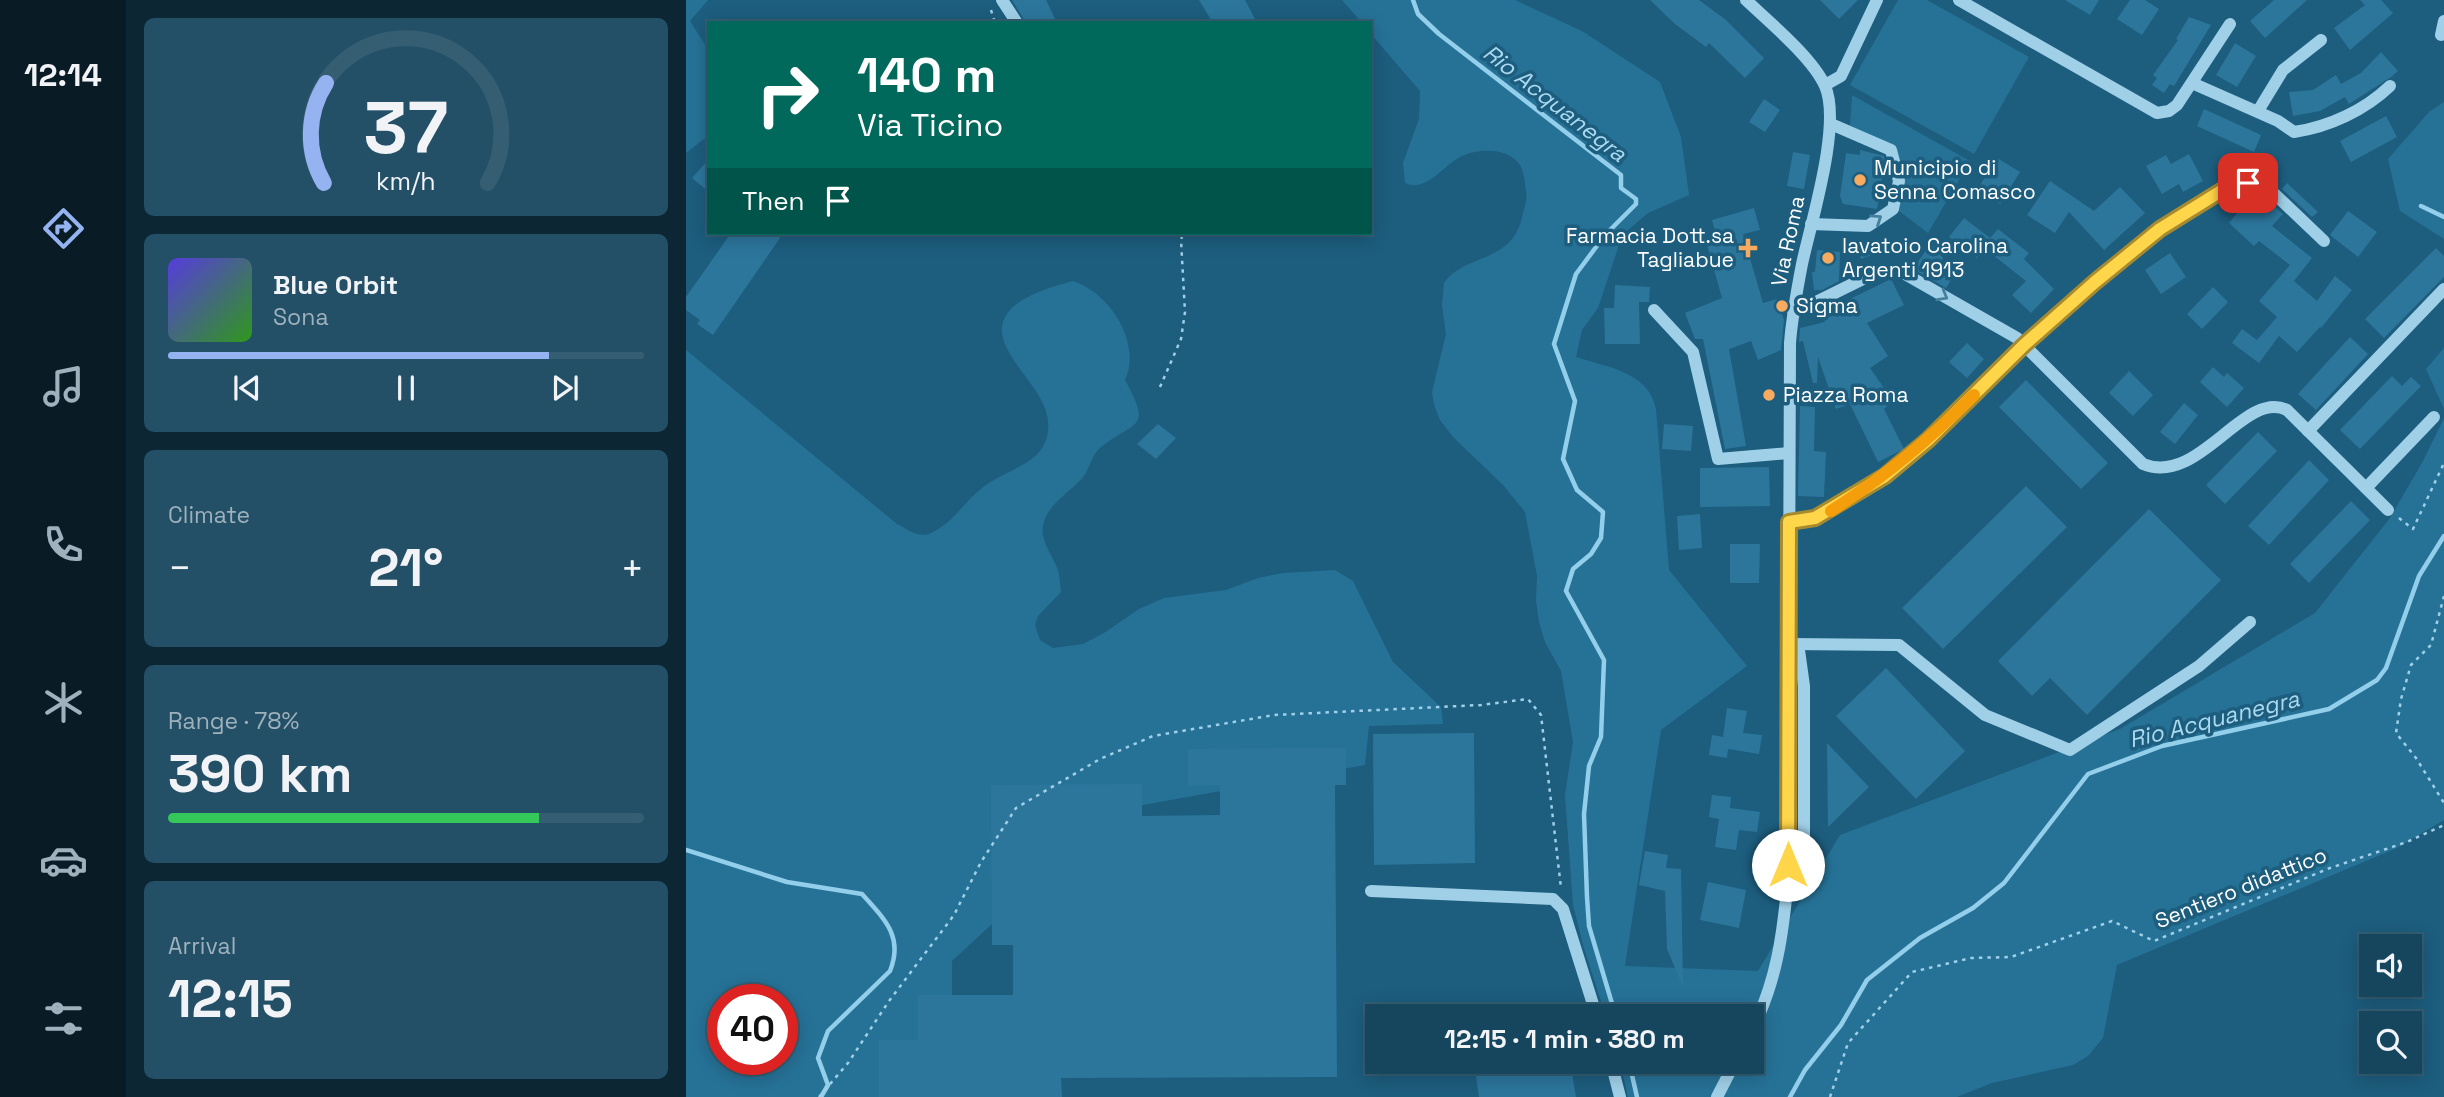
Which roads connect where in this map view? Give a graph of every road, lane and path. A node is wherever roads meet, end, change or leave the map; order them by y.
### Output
1 (1002, 0) edge
2 (1746, 0) edge
3 (1877, 0) edge
4 (1959, 0) edge
5 (1016, 21) edge
6 (2444, 21) edge
7 (2230, 24) dead end
8 (2441, 35) dead end
9 (2321, 40) dead end
10 (2192, 83) junction
11 (1825, 85) junction
12 (2390, 86) dead end
13 (2258, 111) junction
14 (1831, 124) junction
15 (1811, 224) junction
16 (1182, 235) edge
17 (2324, 241) dead end
18 (2444, 289) edge
19 (1654, 310) dead end
20 (1793, 311) junction
21 (2024, 345) junction
22 (1160, 387) dead end
23 (2434, 417) dead end
24 (2308, 431) junction
25 (1789, 453) junction
26 (2444, 463) edge
27 (2366, 488) junction
28 (2388, 510) joint
29 (1789, 522) junction
30 (2444, 596) edge
31 (2249, 622) dead end
32 (1789, 644) junction
33 (2444, 803) edge
34 (2444, 825) edge
35 (1371, 891) dead end
36 (1563, 909) junction
37 (1593, 1004) edge
38 (1763, 1004) edge
39 (1614, 1074) edge
40 (1729, 1074) edge
41 (819, 1097) edge
42 (1620, 1097) edge
43 (1717, 1097) edge
44 (1830, 1097) edge

1 - 5 street
2 - 11 street
3 - 11 street
4 - 10 street
6 - 8 street
7 - 10 street
9 - 13 street
10 - 13 street
11 - 14 street, Via Roma
12 - 13 street
14 - 15 street, Via Roma
15 -> 14 street
15 - 20 street, Via Roma
16 - 22 path
17 - 21 street
18 - 24 street
19 - 25 street
20 -> 21 street
20 - 25 street, Via Roma
21 - 24 street
21 - 29 street
23 - 27 street
24 - 27 street
25 - 29 street, Via Roma
26 - 28 path
27 - 28 street
29 - 32 street, Via Roma
30 - 33 path
31 - 32 street
32 - 38 street, Via Roma
34 - 44 path, Sentiero didattico
35 - 36 street
36 - 37 street
36 - 41 path
39 - 42 street
40 - 43 street

